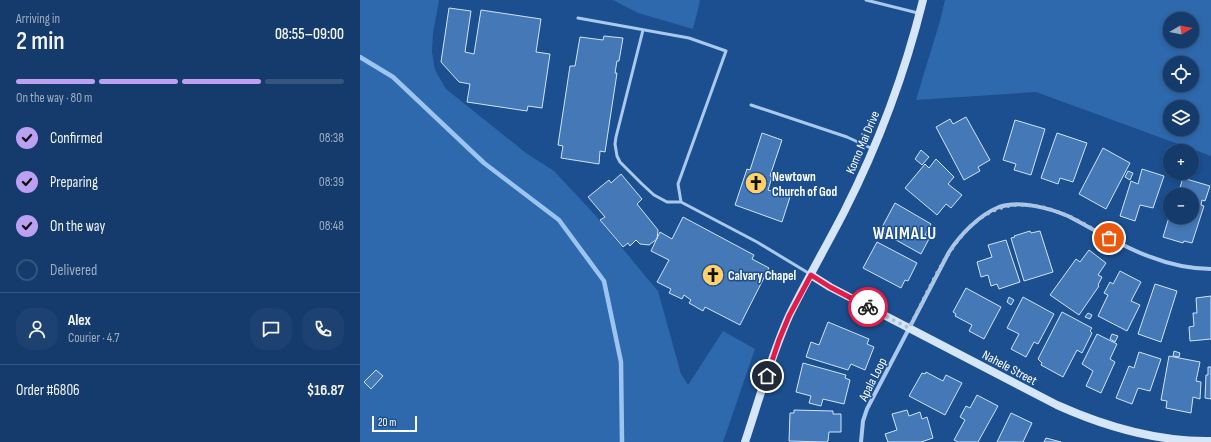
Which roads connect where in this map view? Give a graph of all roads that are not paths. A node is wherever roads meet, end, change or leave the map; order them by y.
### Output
1 (866, 0) edge
2 (923, 0) edge
3 (920, 14) junction
4 (578, 18) dead end
5 (643, 30) junction
6 (751, 105) dead end
7 (873, 149) junction
8 (681, 202) junction
9 (1211, 269) edge
10 (811, 275) junction
11 (909, 328) junction
12 (1211, 441) edge
13 (745, 442) edge
14 (861, 442) edge

1 - 3 lane
2 - 3 street, Komo Mai Drive
3 - 7 street, Komo Mai Drive
4 - 5 lane
5 - 8 lane
5 - 8 lane
6 - 7 lane
7 - 10 street, Komo Mai Drive
8 - 10 lane
9 - 11 street, Apala Loop
10 - 11 street, Nahele Street
10 - 13 street, Komo Mai Drive
11 - 12 street, Nahele Street
11 - 14 street, Apala Loop

